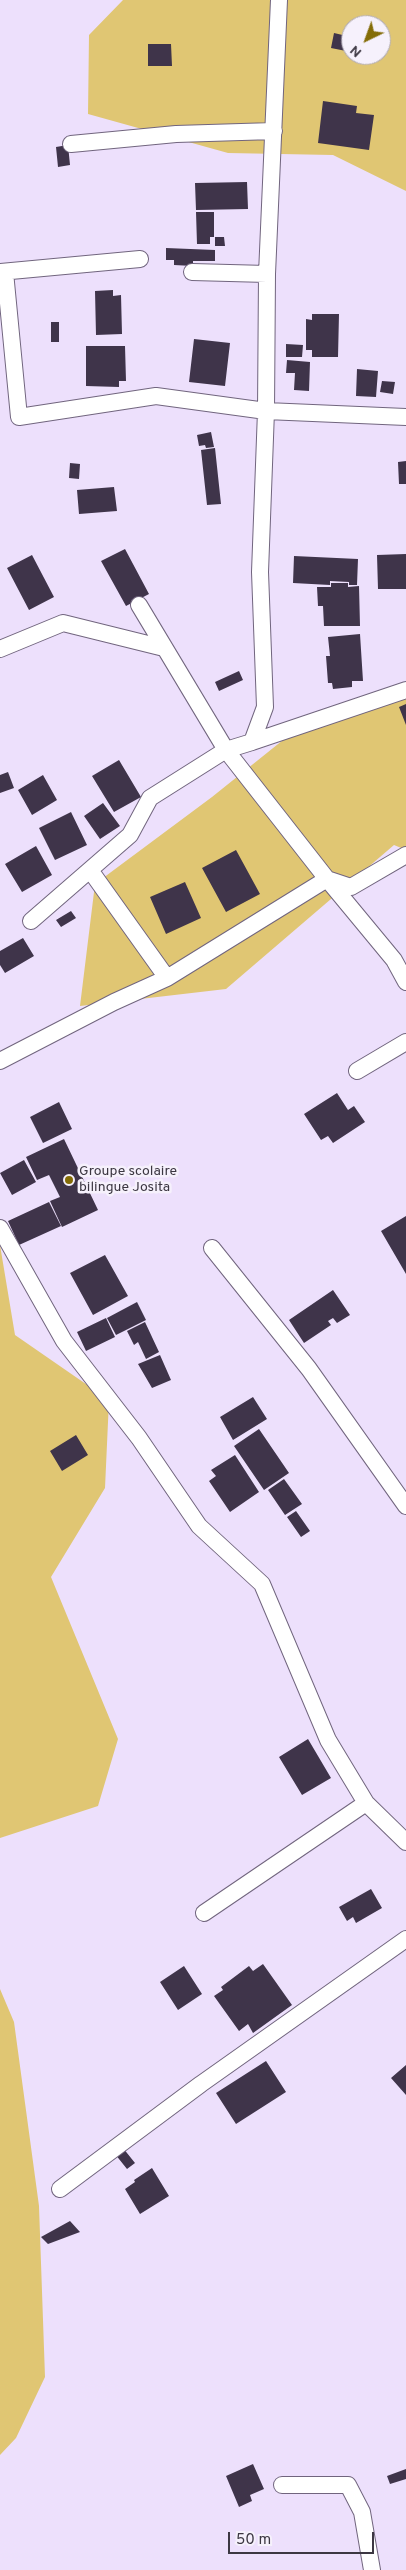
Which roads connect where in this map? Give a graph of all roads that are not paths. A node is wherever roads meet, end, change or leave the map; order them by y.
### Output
1 (278, 0) edge
2 (274, 131) junction
3 (71, 144) dead end
4 (140, 259) dead end
5 (2, 272) edge
6 (192, 272) dead end
7 (267, 274) junction
8 (266, 411) junction
9 (406, 417) edge
10 (139, 606) dead end
11 (164, 648) junction
12 (0, 649) edge
13 (406, 690) edge
14 (252, 742) junction
15 (226, 750) junction
16 (406, 855) edge
17 (90, 870) junction
18 (327, 880) junction
19 (31, 921) dead end
20 (167, 978) junction
21 (406, 982) edge
22 (406, 1042) edge
23 (0, 1061) edge
24 (357, 1071) dead end
25 (0, 1228) edge
26 (212, 1248) dead end
27 (406, 1506) edge
28 (366, 1803) junction
29 (406, 1842) edge
30 (204, 1913) dead end
31 (406, 1939) edge
32 (60, 2189) dead end
33 (282, 2485) dead end
34 (372, 2570) edge

1 - 2 street
2 - 3 street
2 - 7 street
4 - 5 street
5 - 8 street
6 - 7 street
7 - 8 street
8 - 9 street
8 - 14 street
10 - 11 street
11 - 12 street
11 - 15 street
13 - 14 street
14 - 15 street
15 - 17 street
15 - 18 street
16 - 18 street
17 - 19 street
17 - 20 street
18 - 20 street
18 - 21 street
20 - 23 street
22 - 24 street
25 - 28 street
26 - 27 street
28 - 29 street
28 - 30 street
31 - 32 street
33 - 34 street

